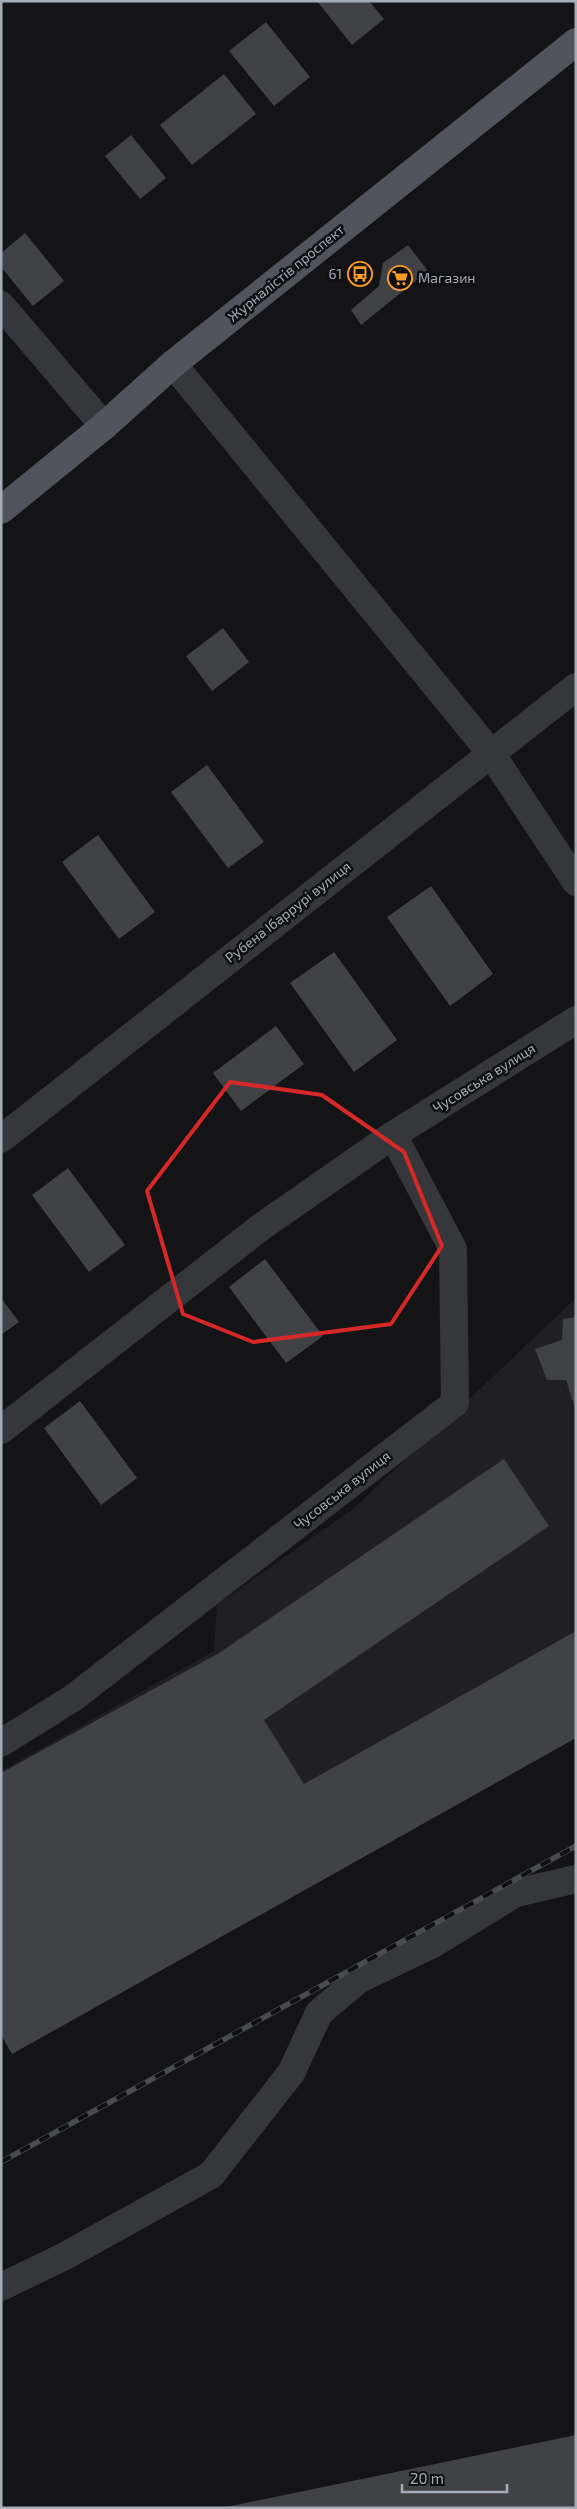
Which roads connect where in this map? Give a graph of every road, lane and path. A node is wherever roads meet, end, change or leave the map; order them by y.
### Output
1 (576, 42) edge
2 (1, 305) edge
3 (173, 364) junction
4 (104, 426) junction
5 (1, 510) edge
6 (576, 687) edge
7 (490, 752) junction
8 (576, 882) edge
9 (576, 1020) edge
10 (393, 1135) junction
11 (1, 1139) edge
12 (1, 1430) edge
13 (1, 1744) edge
14 (576, 1879) edge
15 (1, 2287) edge

1 - 3 main road, Журналістів проспект
2 - 4 street
3 - 4 main road, Журналістів проспект
3 - 7 street
4 - 5 main road, Журналістів проспект
6 - 7 street, Рубена Ібаррурі вулиця
7 - 8 street
7 - 11 street, Рубена Ібаррурі вулиця
9 - 10 street, Чусовська вулиця
10 - 12 street, Чусовська вулиця
10 - 13 street, Чусовська вулиця
14 - 15 street

